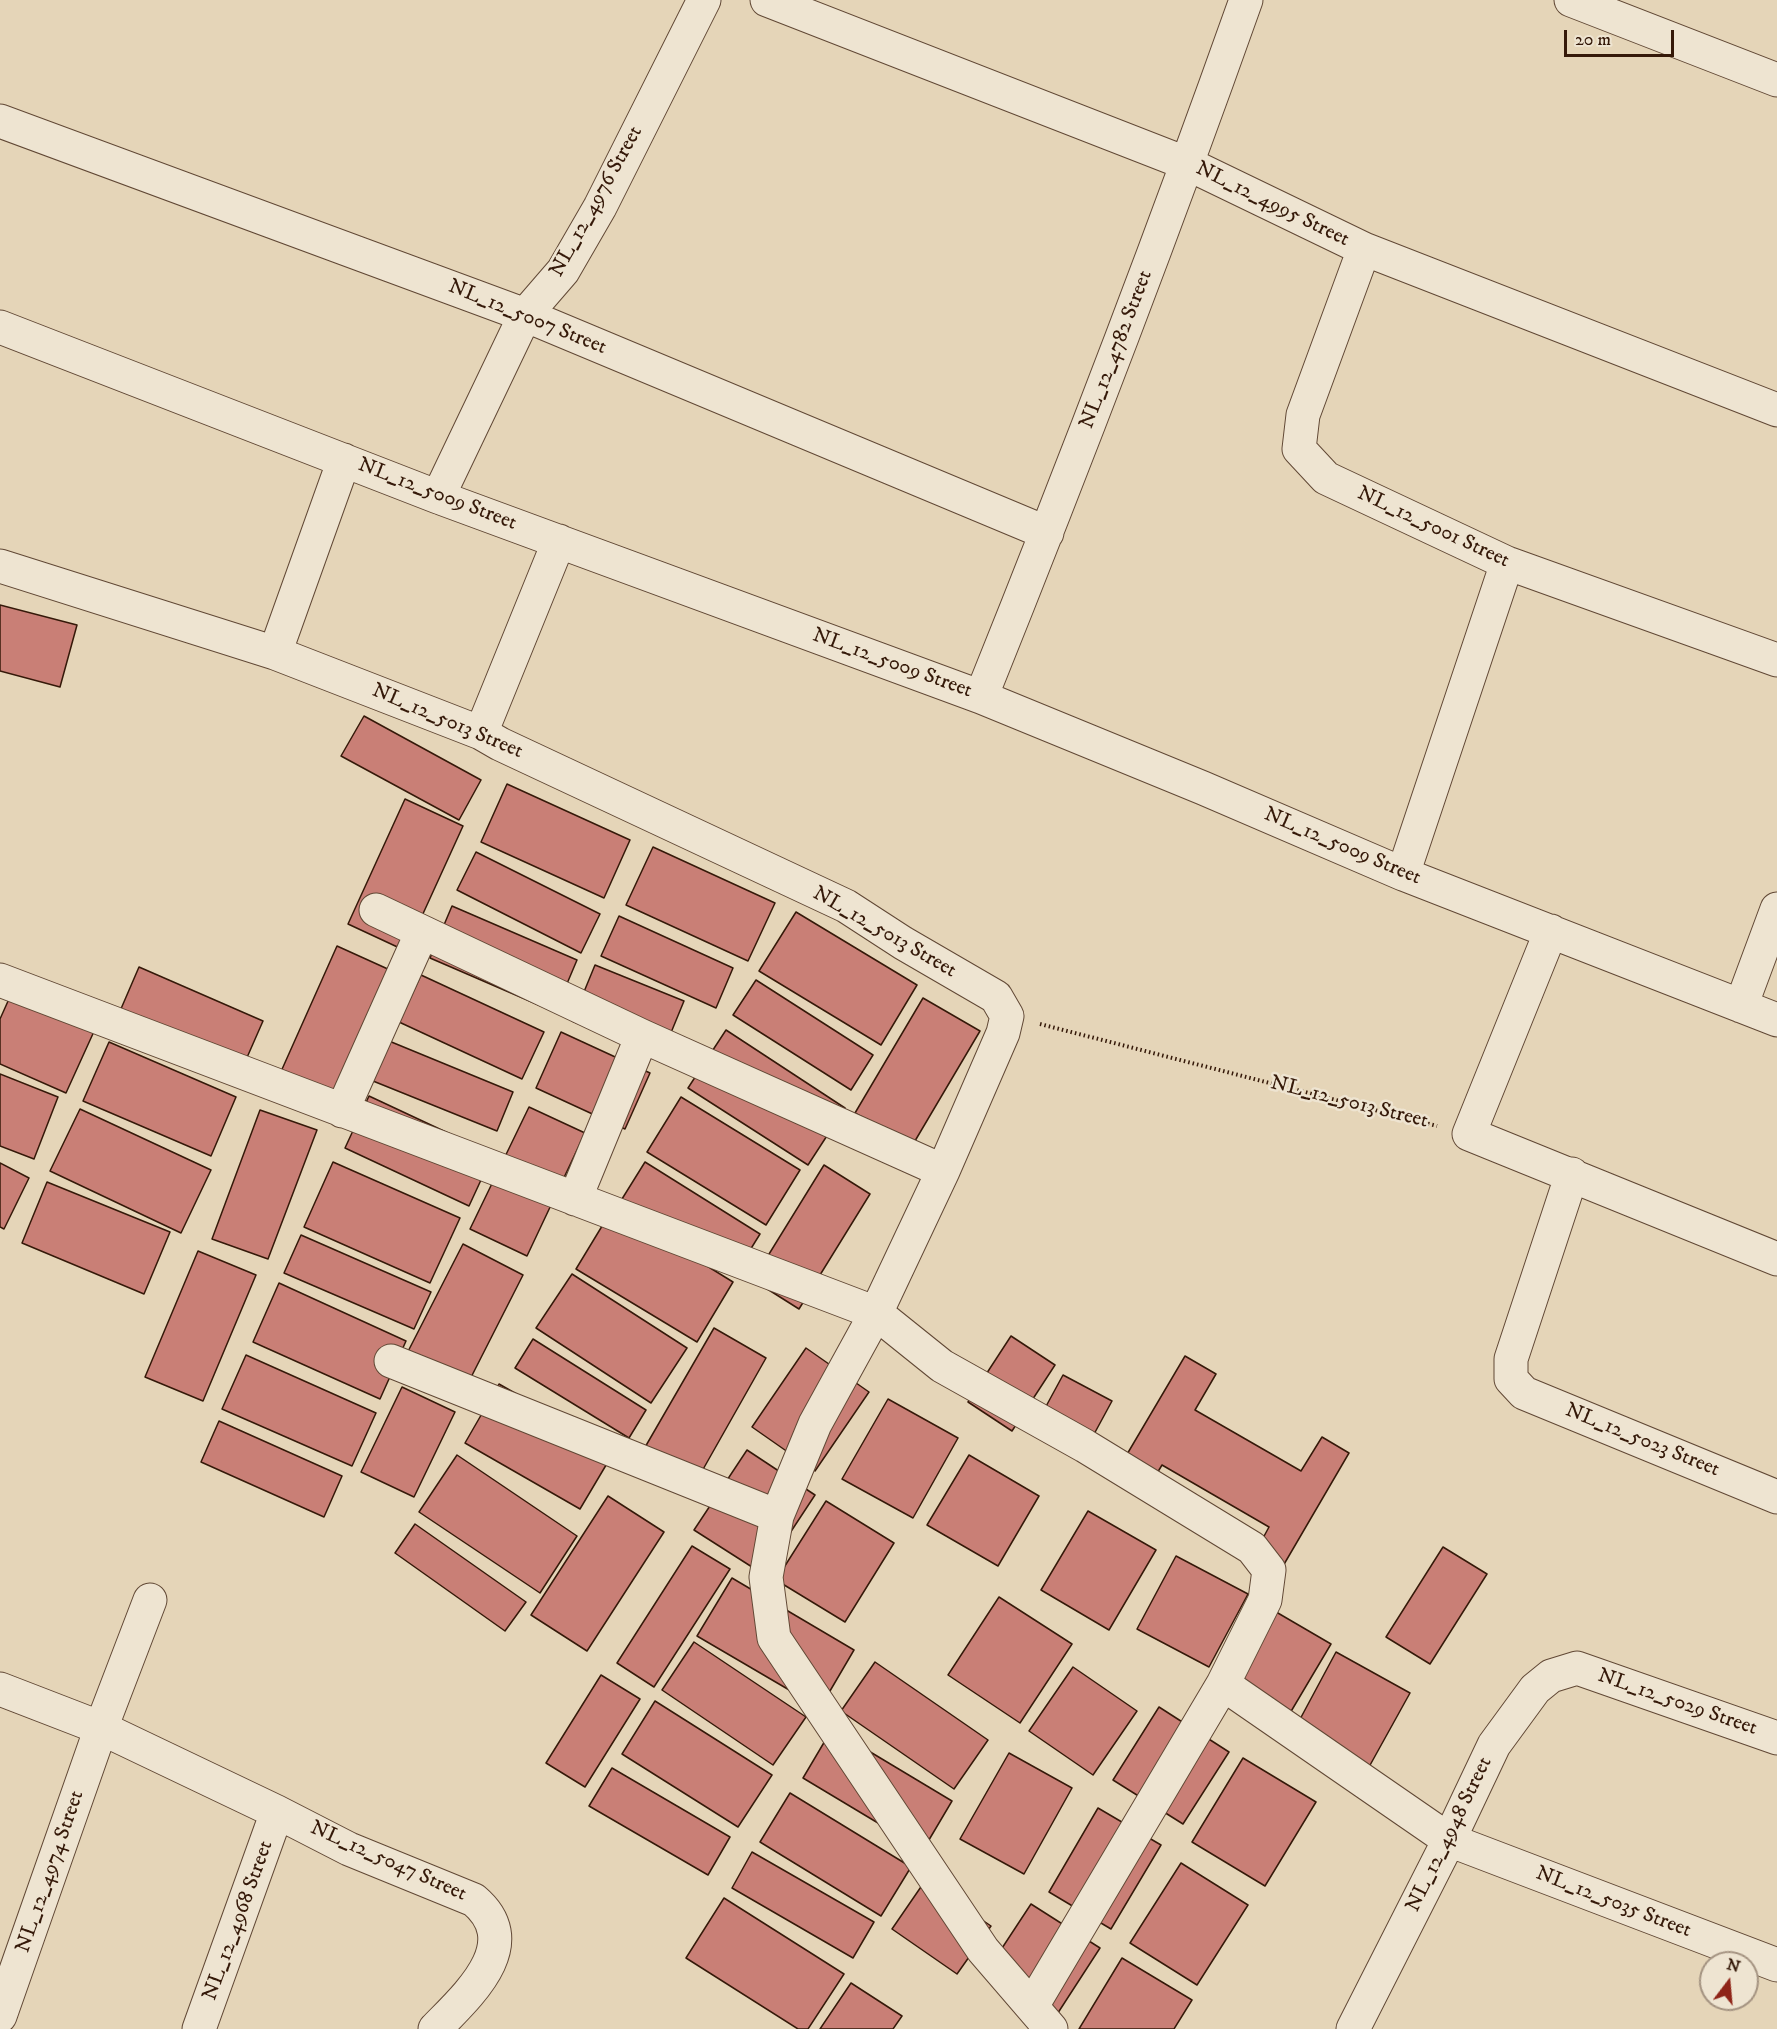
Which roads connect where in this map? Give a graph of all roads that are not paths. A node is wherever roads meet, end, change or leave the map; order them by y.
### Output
1 (704, 0) edge
2 (767, 0) edge
3 (1246, 0) edge
4 (1571, 0) edge
5 (1777, 80) edge
6 (0, 121) edge
7 (1188, 164) junction
8 (1365, 249) junction
9 (525, 315) junction
10 (0, 327) edge
11 (1777, 410) edge
12 (344, 460) junction
13 (438, 497) junction
14 (1047, 533) junction
15 (559, 541) junction
16 (1507, 563) junction
17 (0, 566) edge
18 (275, 653) junction
19 (1777, 660) edge
20 (981, 697) junction
21 (481, 733) junction
22 (1403, 874) junction
23 (1777, 909) edge
24 (376, 910) dead end
25 (1551, 930) junction
26 (422, 932) junction
27 (0, 980) edge
28 (1741, 1006) junction
29 (1777, 1020) edge
30 (642, 1036) junction
31 (342, 1111) junction
32 (943, 1171) junction
33 (1572, 1174) junction
34 (574, 1199) junction
35 (1777, 1259) edge
36 (876, 1313) junction
37 (391, 1361) dead end
38 (1777, 1497) edge
39 (777, 1516) junction
40 (150, 1600) dead end
41 (1577, 1668) joint
42 (1222, 1684) junction
43 (0, 1689) edge
44 (101, 1728) junction
45 (1777, 1738) edge
46 (277, 1812) junction
47 (1449, 1840) junction
48 (1777, 1965) edge
49 (0, 2016) edge
50 (1041, 2017) edge
51 (199, 2029) edge
52 (435, 2029) edge
53 (1353, 2029) edge

1 - 9 street, NL_12_4976 Street
2 - 7 street, NL_12_4995 Street
3 - 7 street, NL_12_4782 Street
4 - 5 street
6 - 9 street, NL_12_5007 Street
7 - 8 street, NL_12_4995 Street
7 - 14 street, NL_12_4782 Street
8 - 11 street, NL_12_4995 Street
8 - 16 street, NL_12_5001 Street
9 - 13 street, NL_12_4976 Street
9 - 14 street, NL_12_5007 Street
10 - 12 street, NL_12_5009 Street
12 - 13 street, NL_12_5009 Street
12 - 18 street
13 - 15 street, NL_12_5009 Street
14 - 20 street, NL_12_4782 Street
15 - 20 street, NL_12_5009 Street
15 - 21 street
16 - 19 street, NL_12_5001 Street
16 - 22 street
17 - 18 street, NL_12_5013 Street
18 - 21 street, NL_12_5013 Street
20 - 22 street, NL_12_5009 Street
21 - 32 street, NL_12_5013 Street
22 - 25 street, NL_12_5009 Street
23 - 28 street
24 - 26 street
25 - 28 street, NL_12_5009 Street
25 - 33 street
26 - 30 street
26 - 31 street
27 - 31 street
28 - 29 street, NL_12_5009 Street
30 - 32 street
30 - 34 street
31 - 34 street
32 - 36 street
33 - 35 street
33 - 38 street, NL_12_5023 Street
34 - 36 street
36 - 39 street
36 - 42 street
37 - 39 street
39 - 50 street
40 - 44 street, NL_12_4974 Street
41 - 45 street, NL_12_5029 Street
41 - 47 street, NL_12_4948 Street
42 - 47 street, NL_12_5035 Street
42 - 50 street
43 - 44 street, NL_12_5047 Street
44 - 46 street, NL_12_5047 Street
44 - 49 street, NL_12_4974 Street
46 - 51 street, NL_12_4968 Street
46 - 52 street, NL_12_5047 Street
47 - 48 street, NL_12_5035 Street
47 - 53 street, NL_12_4948 Street

